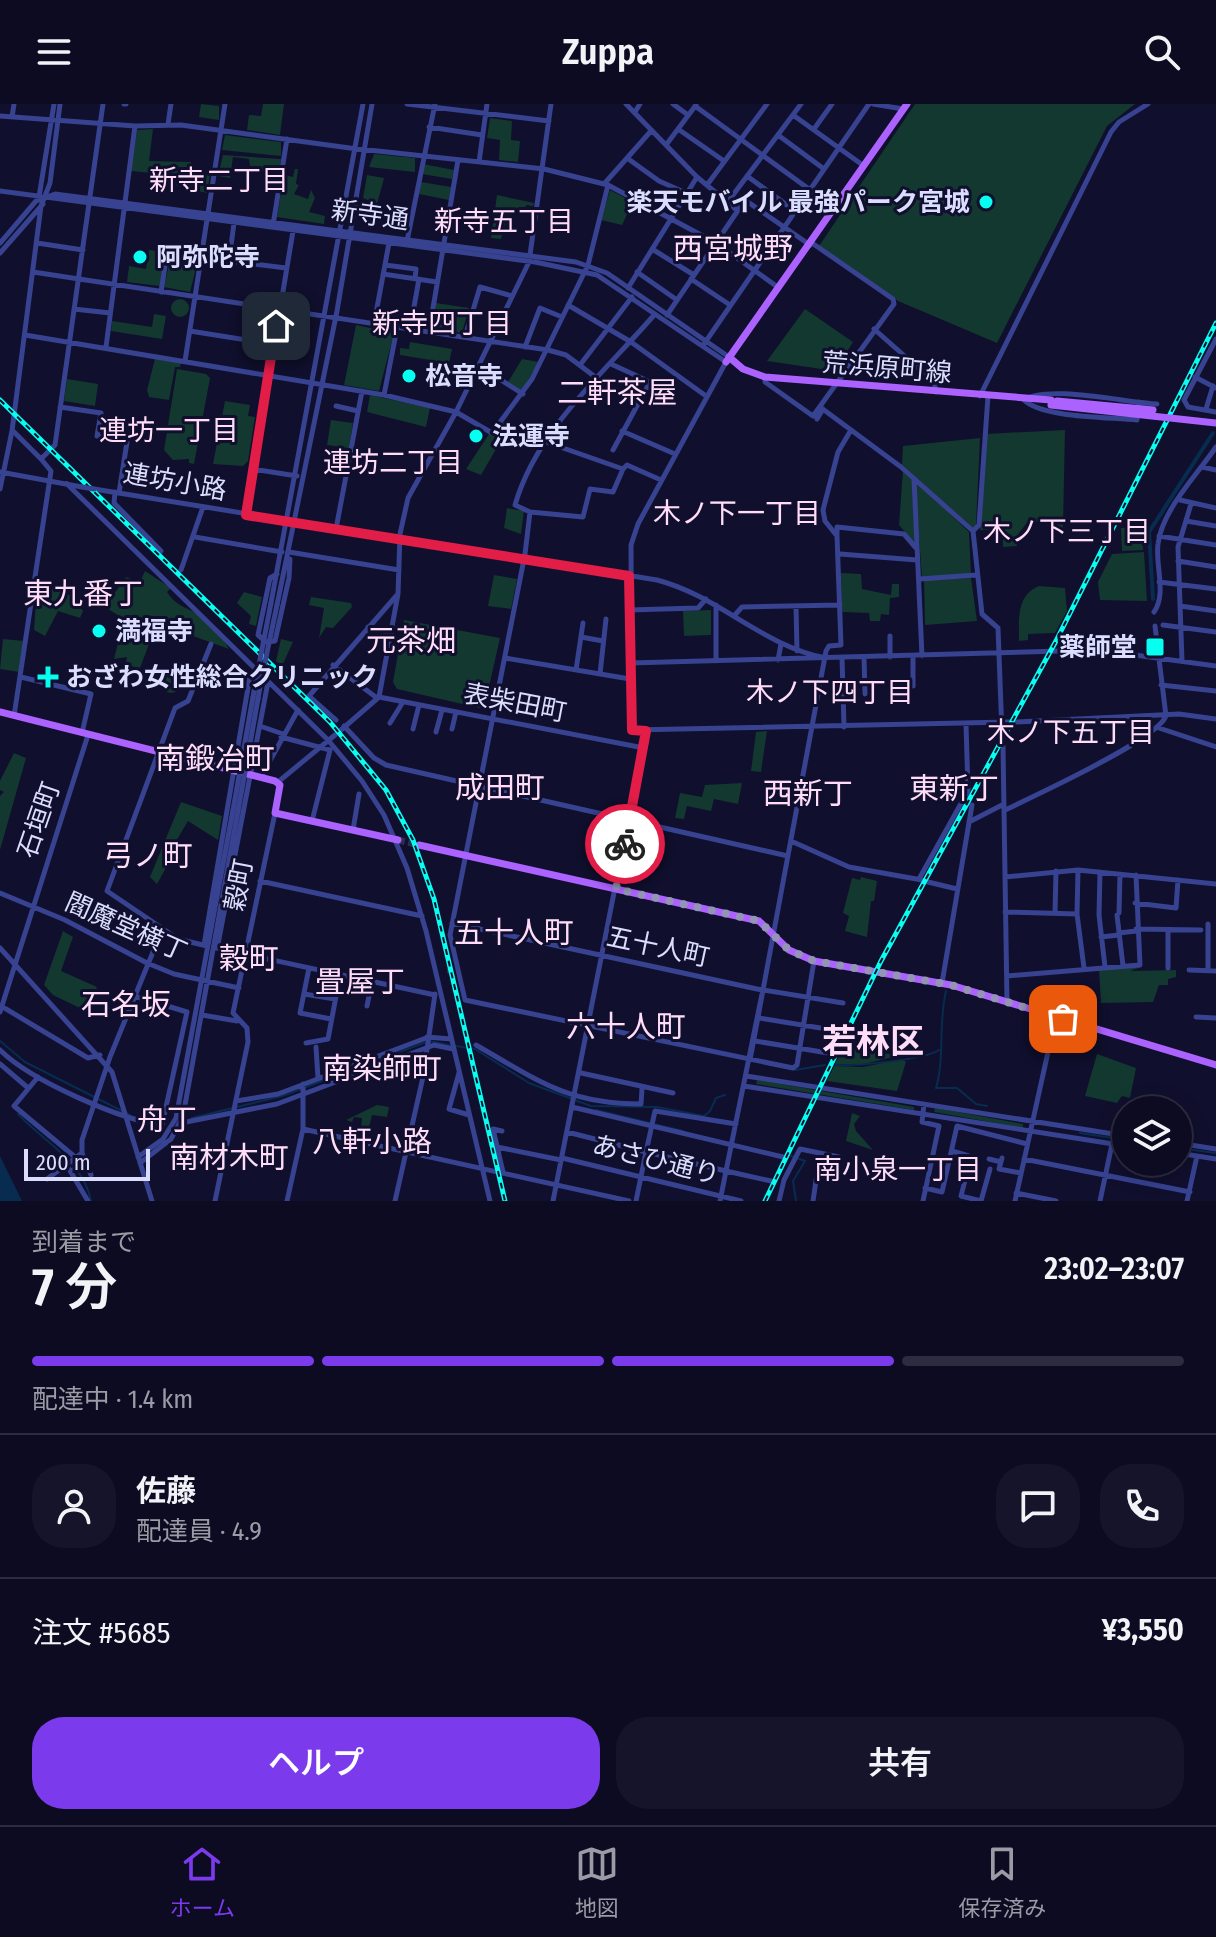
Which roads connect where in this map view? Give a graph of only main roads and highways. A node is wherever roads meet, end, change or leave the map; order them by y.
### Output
1 (905, 107) edge
2 (1216, 421) edge
3 (0, 712) edge
4 (397, 840) tunnel mouth
5 (419, 845) tunnel mouth
6 (1216, 1065) edge

1 - 2 main road, 荒浜原町線, bridge
3 - 4 main road
5 - 6 main road

